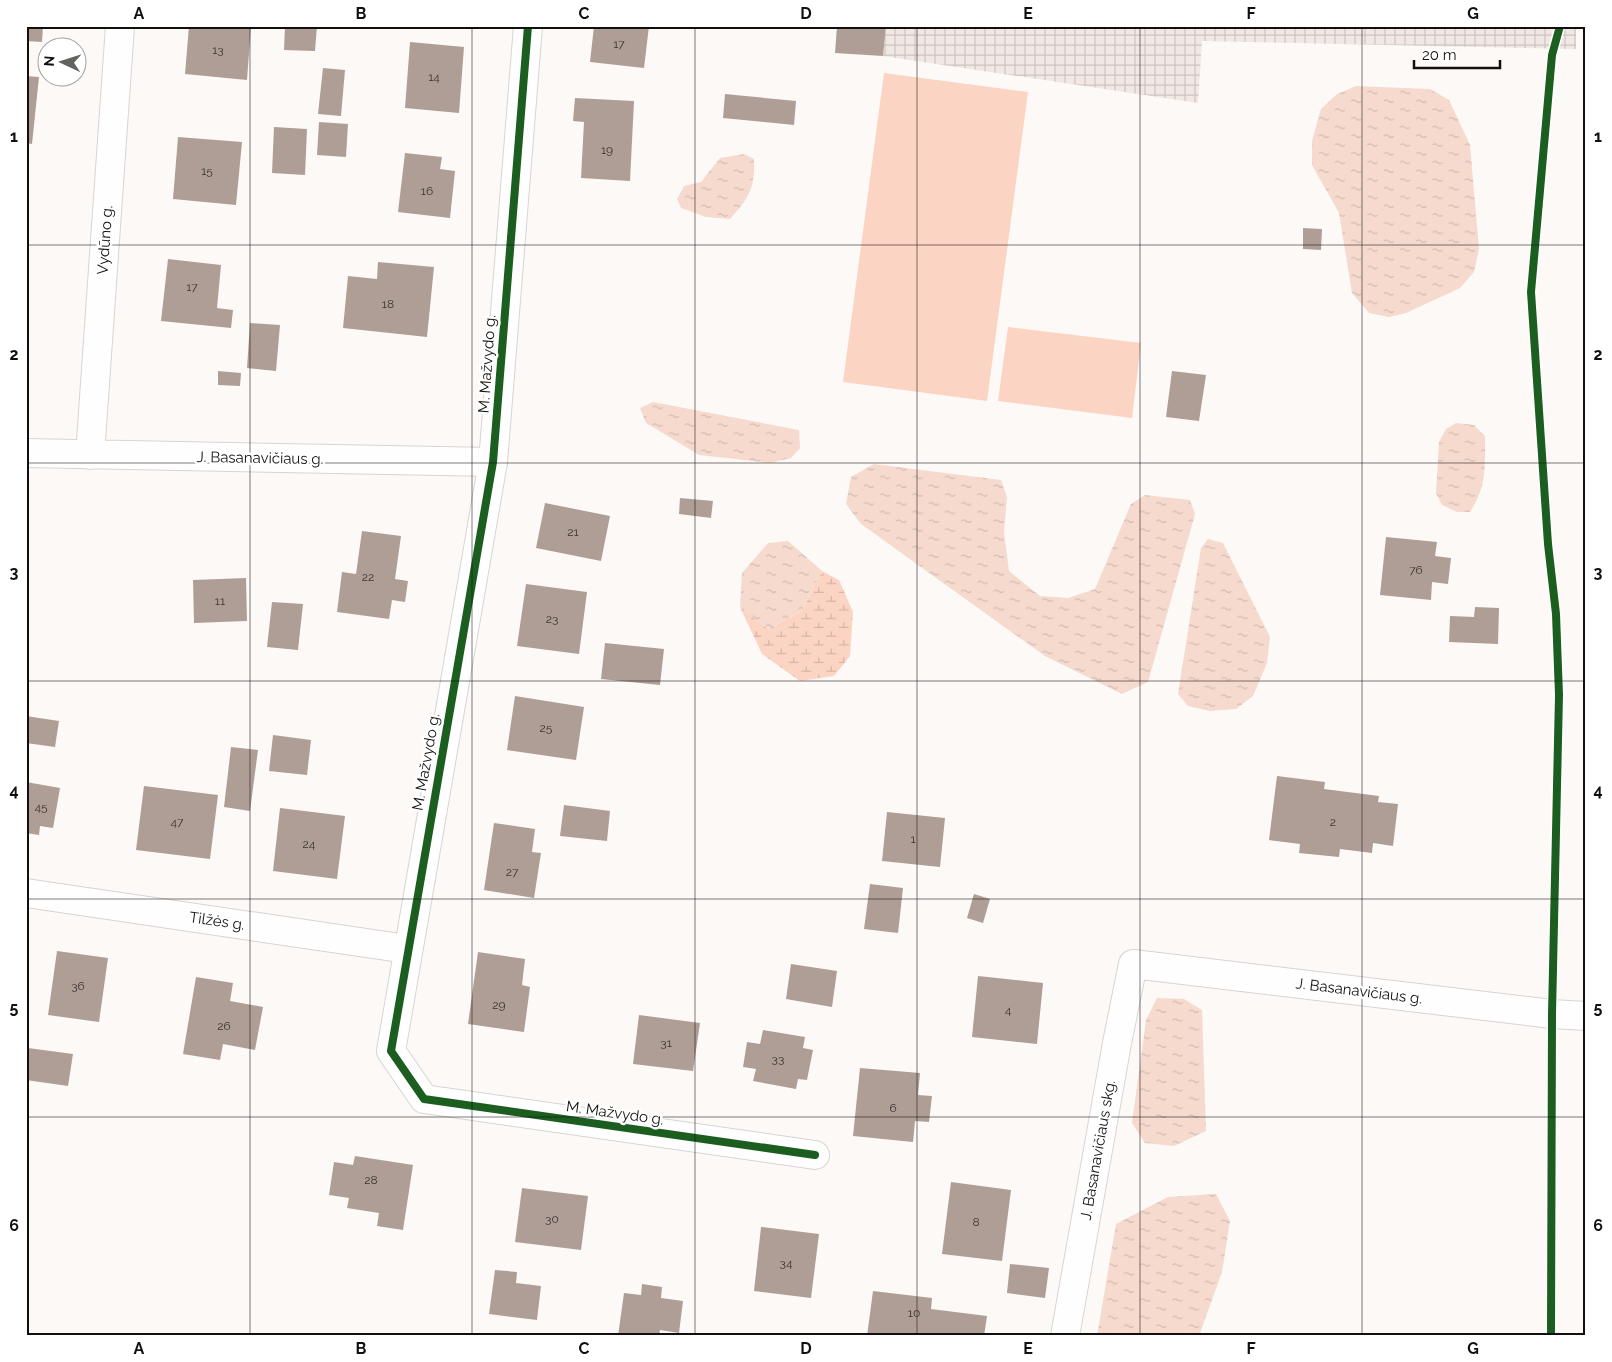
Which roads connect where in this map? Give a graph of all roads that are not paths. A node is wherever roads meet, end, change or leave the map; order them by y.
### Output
1 (120, 26) edge
2 (528, 26) edge
3 (26, 453) edge
4 (90, 454) junction
5 (493, 462) junction
6 (26, 893) edge
7 (407, 949) junction
8 (1133, 964) joint
9 (1586, 1016) edge
10 (816, 1155) dead end
11 (1065, 1336) edge

1 - 4 street, Vydūno g.
2 - 5 street, M. Mažvydo g.
3 - 4 street, J. Basanavičiaus g.
4 - 5 street, J. Basanavičiaus g.
5 - 7 street, M. Mažvydo g.
6 - 7 street, Tilžės g.
7 - 10 street, M. Mažvydo g.
8 - 9 street, J. Basanavičiaus g.
8 - 11 street, J. Basanavičiaus skg.

